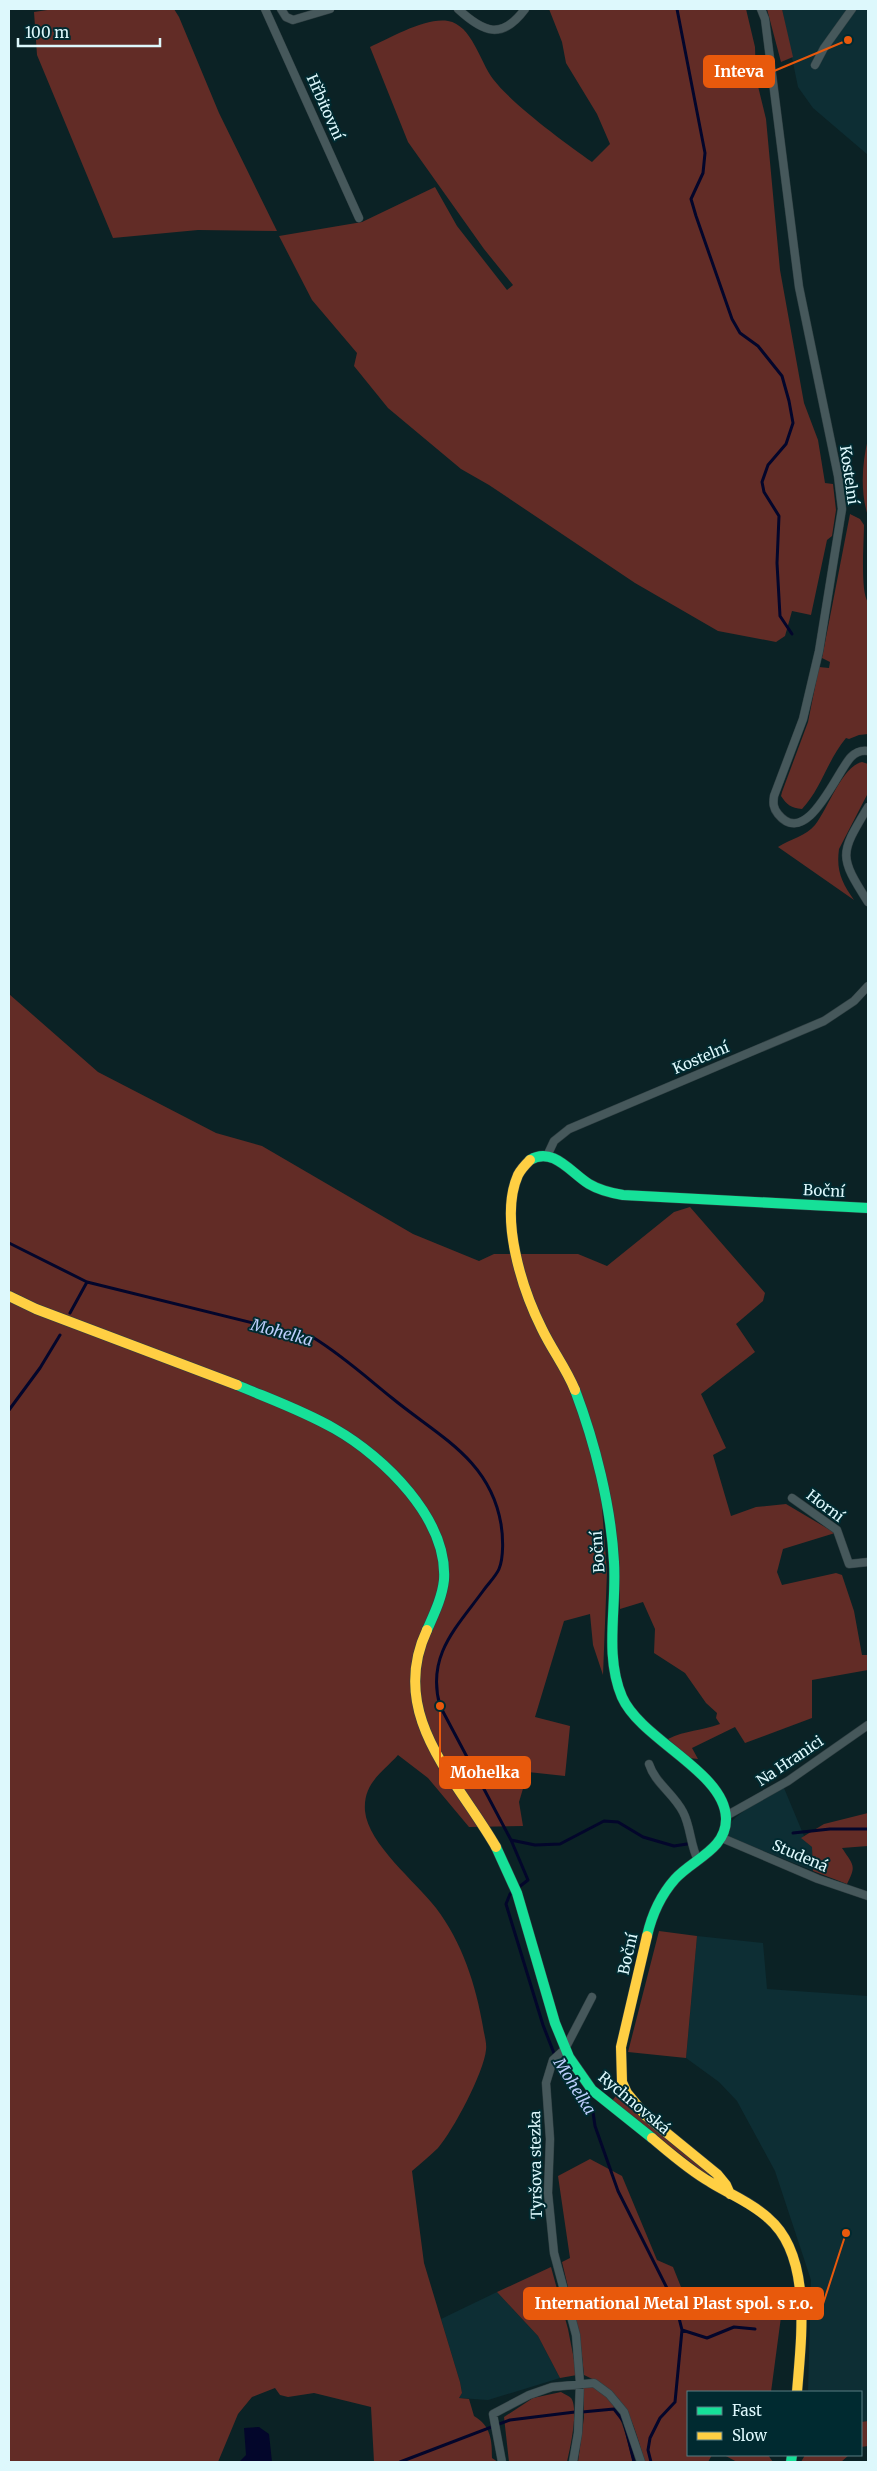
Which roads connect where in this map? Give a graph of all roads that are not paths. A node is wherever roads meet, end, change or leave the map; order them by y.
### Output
1 (265, 9) edge
2 (281, 9) edge
3 (330, 9) edge
4 (458, 9) edge
5 (525, 9) edge
6 (761, 9) edge
7 (852, 9) edge
8 (816, 65) dead end
9 (359, 218) dead end
10 (868, 751) edge
11 (868, 807) edge
12 (868, 902) edge
13 (868, 986) edge
14 (547, 1156) junction
15 (868, 1208) edge
16 (9, 1296) edge
17 (792, 1498) dead end
18 (868, 1562) edge
19 (868, 1725) edge
20 (649, 1764) dead end
21 (726, 1816) junction
22 (722, 1838) junction
23 (698, 1860) junction
24 (868, 1896) edge
25 (592, 1996) dead end
26 (563, 2051) junction
27 (730, 2194) junction
28 (580, 2383) junction
29 (797, 2391) edge
30 (502, 2462) edge
31 (573, 2462) edge
32 (641, 2462) edge

1 - 9 street, Hřbitovní
2 - 3 street
4 - 5 street
6 - 10 street, Kostelní
7 - 8 street
11 - 12 street
13 - 14 street, Kostelní
14 - 15 street, Boční
14 - 21 street, Boční
16 - 26 street, Rychnovská
17 - 18 street, Horní
19 - 21 street, Na Hranici
20 - 23 street
21 - 22 street
22 - 23 street, Boční
22 - 24 street, Studená
23 - 27 street, Boční
25 - 26 street, Tyršova stezka
26 - 27 street, Rychnovská
26 - 28 street, Tyršova stezka
27 - 29 street, Rychnovská
28 - 30 street
28 - 31 street, Tyršova stezka
28 - 32 street

